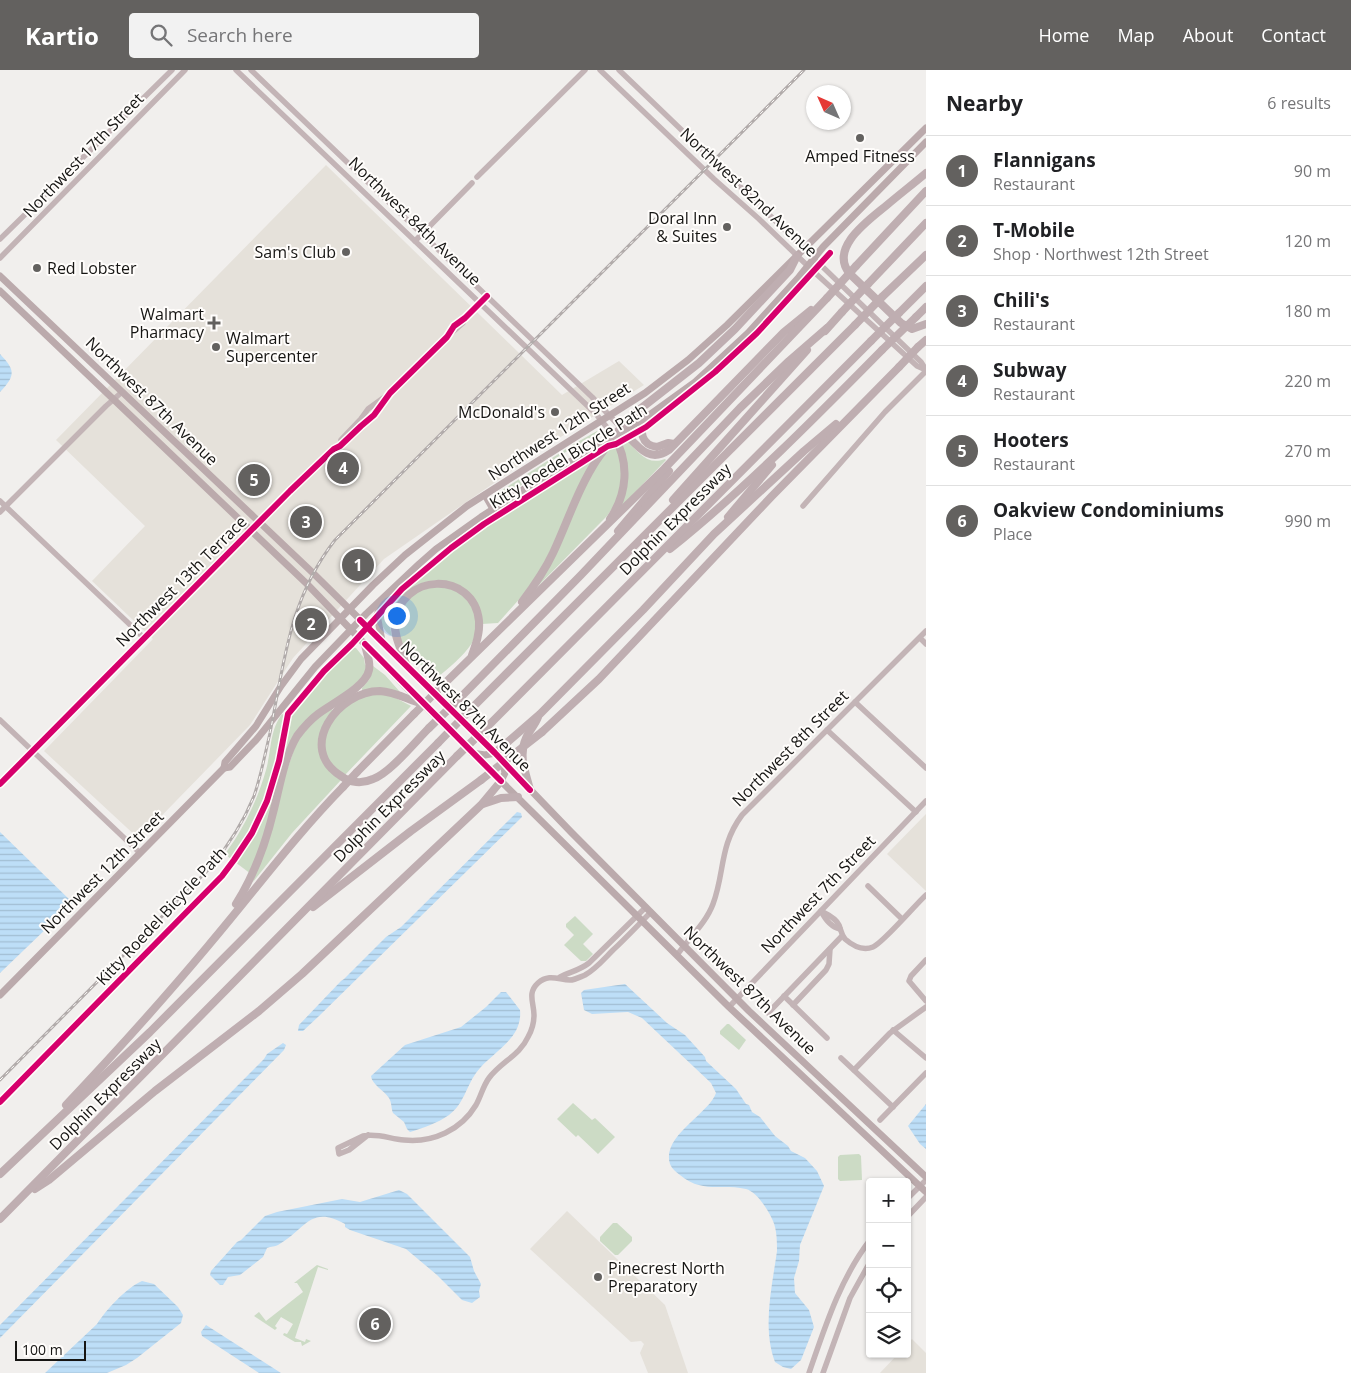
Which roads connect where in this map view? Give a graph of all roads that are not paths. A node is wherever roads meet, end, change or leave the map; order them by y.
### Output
1 (172, 70) edge
2 (185, 70) edge
3 (236, 70) edge
4 (251, 70) edge
5 (585, 70) edge
6 (600, 70) edge
7 (620, 70) edge
8 (926, 128) edge
9 (926, 142) edge
10 (926, 173) edge
11 (478, 177) dead end
12 (472, 183) dead end
13 (375, 189) junction
14 (926, 192) edge
15 (368, 196) junction
16 (926, 223) edge
17 (422, 234) junction
18 (0, 239) edge
19 (415, 241) junction
20 (804, 249) junction
21 (926, 255) edge
22 (798, 256) junction
23 (0, 258) edge
24 (814, 259) junction
25 (808, 266) junction
26 (0, 276) edge
27 (926, 286) edge
28 (0, 291) edge
29 (487, 296) junction
30 (827, 298) junction
31 (480, 303) junction
32 (926, 307) edge
33 (926, 324) edge
34 (827, 328) junction
35 (926, 340) edge
36 (926, 370) edge
37 (122, 392) junction
38 (114, 400) junction
39 (860, 404) junction
40 (610, 415) junction
41 (645, 418) junction
42 (602, 420) junction
43 (623, 431) junction
44 (614, 436) junction
45 (674, 444) junction
46 (690, 444) junction
47 (786, 447) junction
48 (485, 495) junction
49 (0, 501) edge
50 (6, 506) junction
51 (803, 506) dead end
52 (493, 509) junction
53 (0, 512) edge
54 (259, 522) junction
55 (251, 530) junction
56 (714, 534) junction
57 (597, 535) junction
58 (626, 554) junction
59 (640, 574) junction
60 (581, 575) junction
61 (384, 596) junction
62 (350, 609) junction
63 (512, 616) junction
64 (342, 618) junction
65 (360, 620) junction
66 (351, 629) junction
67 (926, 631) edge
68 (144, 638) junction
69 (920, 638) junction
70 (382, 641) junction
71 (365, 644) junction
72 (926, 644) edge
73 (471, 658) junction
74 (406, 664) junction
75 (855, 702) junction
76 (423, 704) junction
77 (540, 714) junction
78 (0, 720) edge
79 (827, 730) junction
80 (32, 751) junction
81 (472, 752) junction
82 (495, 753) junction
83 (502, 761) junction
84 (224, 768) junction
85 (926, 768) edge
86 (501, 781) junction
87 (0, 784) edge
88 (530, 790) junction
89 (518, 797) junction
90 (926, 801) edge
91 (481, 805) junction
92 (916, 812) junction
93 (140, 853) junction
94 (868, 886) dead end
95 (926, 895) edge
96 (648, 910) junction
97 (821, 911) junction
98 (640, 918) junction
99 (902, 919) junction
100 (291, 924) junction
101 (841, 932) junction
102 (210, 944) junction
103 (684, 945) junction
104 (830, 949) junction
105 (677, 955) junction
106 (926, 960) edge
107 (0, 995) edge
108 (784, 996) junction
109 (737, 998) junction
110 (926, 1001) edge
111 (793, 1005) junction
112 (729, 1007) junction
113 (926, 1007) edge
114 (768, 1013) dead end
115 (893, 1030) junction
116 (827, 1038) dead end
117 (842, 1058) dead end
118 (926, 1058) edge
119 (854, 1070) junction
120 (926, 1073) edge
121 (893, 1107) junction
122 (880, 1120) dead end
123 (870, 1124) junction
124 (862, 1132) junction
125 (338, 1151) dead end
126 (12, 1163) junction
127 (0, 1174) edge
128 (926, 1179) edge
129 (920, 1186) junction
130 (926, 1192) edge
131 (911, 1195) edge
132 (23, 1196) junction
133 (926, 1197) edge
134 (911, 1213) edge
135 (0, 1219) edge
136 (866, 1250) edge
137 (867, 1268) edge
138 (809, 1373) edge
139 (822, 1373) edge

1 - 18 street, Northwest 17th Street
2 - 23 street, Northwest 17th Street
3 - 15 street, Northwest 84th Avenue
4 - 13 street, Northwest 84th Avenue
5 - 11 street
6 - 22 street, Northwest 82nd Avenue
7 - 20 street, Northwest 82nd Avenue
8 - 20 main road, Northwest 12th Street
9 - 24 main road, Northwest 12th Street
10 - 33 highway
12 - 17 street
13 - 15 street
13 - 17 street, Northwest 84th Avenue
14 - 30 highway, bridge
15 - 19 street, Northwest 84th Avenue
16 - 34 highway, bridge
17 - 19 street
17 - 29 street, Northwest 84th Avenue
19 - 31 street, Northwest 84th Avenue
20 - 22 main road, Northwest 12th Street
20 - 24 street, Northwest 82nd Avenue
21 - 58 highway, Dolphin Expressway, bridge
22 - 25 street, Northwest 82nd Avenue
22 - 40 main road, Northwest 12th Street
22 - 63 highway, bridge
24 - 25 main road, Northwest 12th Street
24 - 36 street, Northwest 82nd Avenue
25 - 36 street, Northwest 82nd Avenue
25 - 41 main road, Northwest 12th Street
26 - 37 main road, Northwest 87th Avenue
27 - 59 highway, Dolphin Expressway, bridge
28 - 38 main road, Northwest 87th Avenue
29 - 31 street, Northwest 13th Terrace
29 - 40 street, Northwest 84th Avenue
30 - 45 highway
30 - 46 highway
31 - 42 street, Northwest 84th Avenue
31 - 54 street, Northwest 13th Terrace
32 - 47 highway, bridge
34 - 58 highway
34 - 60 highway
35 - 39 highway, bridge
36 - 51 street
37 - 38 street
37 - 54 main road, Northwest 87th Avenue
38 - 50 street
38 - 55 main road, Northwest 87th Avenue
39 - 56 highway
39 - 100 highway, bridge
40 - 42 main road, Northwest 12th Street
40 - 43 street, Northwest 84th Avenue
41 - 43 main road, Northwest 12th Street
41 - 45 highway
42 - 44 street, Northwest 84th Avenue
42 - 48 main road, Northwest 12th Street
43 - 44 main road, Northwest 12th Street
43 - 45 highway
44 - 52 main road, Northwest 12th Street
44 - 57 highway
46 - 57 highway
46 - 60 highway
47 - 56 highway
47 - 59 highway
48 - 52 main road
48 - 62 main road, Northwest 12th Street
49 - 50 street
50 - 53 street
50 - 68 street
52 - 61 main road, Northwest 12th Street
54 - 55 street, Northwest 13th Terrace
54 - 62 main road, Northwest 87th Avenue
55 - 64 main road, Northwest 87th Avenue
55 - 68 street, Northwest 13th Terrace
56 - 77 highway
57 - 63 highway
58 - 126 highway, Dolphin Expressway, bridge
59 - 100 highway, Dolphin Expressway, bridge
60 - 76 highway, bridge
61 - 65 main road, Northwest 12th Street
61 - 70 main road
62 - 64 main road, Northwest 12th Street
62 - 65 main road, Northwest 87th Avenue
63 - 73 highway
64 - 66 main road, Northwest 87th Avenue
64 - 84 main road, Northwest 12th Street
65 - 66 main road, Northwest 12th Street
65 - 70 main road, Northwest 87th Avenue
66 - 71 main road, Northwest 87th Avenue
66 - 84 main road, Northwest 12th Street
67 - 69 street, Northwest 8th Street
68 - 80 street, Northwest 13th Terrace
69 - 72 street
69 - 75 street, Northwest 8th Street
70 - 74 main road, Northwest 87th Avenue
71 - 76 main road, Northwest 87th Avenue
71 - 102 highway
73 - 74 highway
73 - 102 highway, bridge
74 - 82 main road, Northwest 87th Avenue
75 - 79 street, Northwest 8th Street
75 - 85 street
76 - 81 main road, Northwest 87th Avenue
77 - 82 highway
77 - 88 highway
78 - 80 street
79 - 92 street
79 - 103 street, Northwest 8th Street
80 - 87 street, Northwest 13th Terrace
80 - 93 street
81 - 82 main road
81 - 86 main road, Northwest 87th Avenue
82 - 83 main road, Northwest 87th Avenue
83 - 86 main road
83 - 88 main road, Northwest 87th Avenue
84 - 93 main road, Northwest 12th Street
86 - 89 main road, Northwest 87th Avenue
86 - 91 highway
88 - 96 main road, Northwest 87th Avenue
89 - 91 highway
89 - 98 main road, Northwest 87th Avenue
90 - 92 street, Northwest 7th Street
91 - 132 highway
92 - 97 street, Northwest 7th Street
93 - 107 main road, Northwest 12th Street
94 - 99 street
95 - 99 street
96 - 98 street
96 - 103 main road, Northwest 87th Avenue
97 - 101 street
97 - 109 street, Northwest 7th Street
98 - 105 main road, Northwest 87th Avenue
98 - 125 street
99 - 101 street
100 - 132 highway, Dolphin Expressway
101 - 104 street
102 - 126 highway
103 - 105 street, Northwest 8th Street
103 - 109 main road, Northwest 87th Avenue
104 - 108 street
104 - 111 street
105 - 112 main road, Northwest 87th Avenue
106 - 110 street
108 - 111 street
108 - 114 street
109 - 112 street, Northwest 7th Street
109 - 123 main road, Northwest 87th Avenue
111 - 116 street
112 - 124 main road, Northwest 87th Avenue
113 - 115 street
115 - 118 street
115 - 119 street
117 - 119 street
119 - 121 street
120 - 121 street
121 - 122 street
123 - 124 main road
123 - 128 main road, Northwest 87th Avenue
124 - 129 main road, Northwest 87th Avenue
126 - 127 highway, Dolphin Expressway
128 - 129 street
129 - 130 main road, Northwest 87th Avenue
129 - 131 street
132 - 135 highway, Dolphin Expressway
133 - 134 street
136 - 138 street
137 - 139 street

